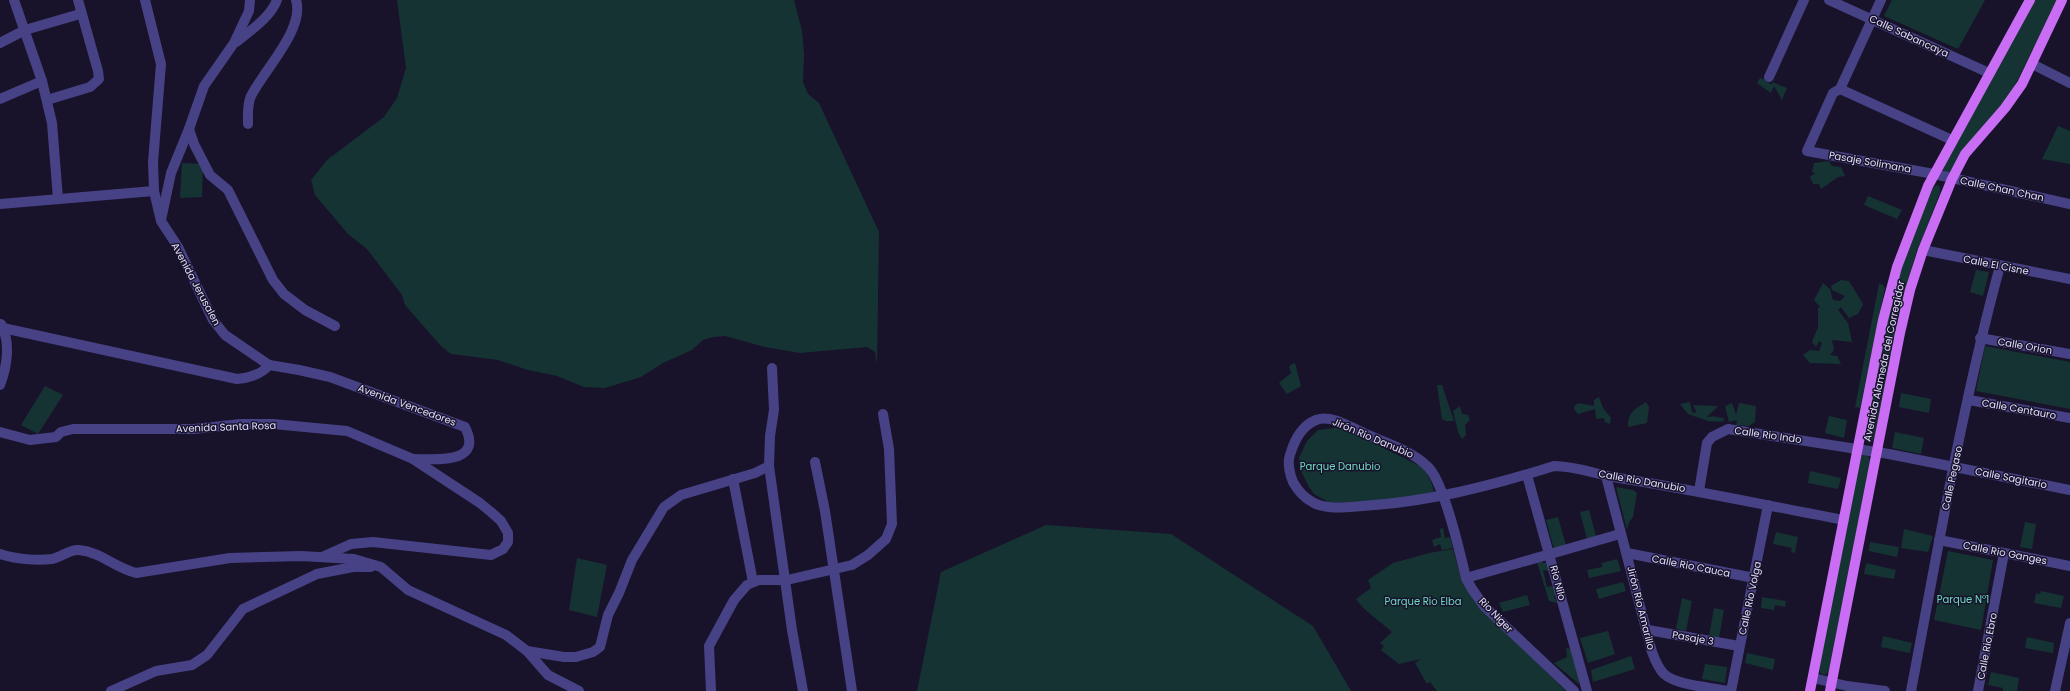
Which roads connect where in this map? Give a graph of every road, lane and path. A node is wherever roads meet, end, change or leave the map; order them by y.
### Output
1 (14, 0) edge
2 (78, 0) edge
3 (145, 0) edge
4 (250, 0) edge
5 (277, 0) edge
6 (296, 0) edge
7 (1804, 0) edge
8 (1829, 0) edge
9 (1881, 0) edge
10 (2030, 0) edge
11 (2062, 0) edge
12 (80, 14) junction
13 (1873, 19) junction
14 (25, 30) junction
15 (0, 43) edge
16 (234, 43) junction
17 (2032, 64) junction
18 (1989, 73) junction
19 (1769, 76) dead end
20 (42, 81) junction
21 (2070, 83) edge
22 (1840, 89) junction
23 (0, 99) edge
24 (47, 100) junction
25 (248, 124) dead end
26 (189, 129) junction
27 (1952, 140) junction
28 (1934, 174) junction
29 (1952, 179) junction
30 (154, 191) junction
31 (58, 199) junction
32 (0, 204) edge
33 (2070, 204) edge
34 (163, 225) junction
35 (1923, 250) junction
36 (2000, 266) junction
37 (2070, 279) edge
38 (2, 325) edge
39 (336, 326) dead end
40 (1980, 338) junction
41 (3, 350) edge
42 (2070, 354) edge
43 (269, 365) junction
44 (772, 368) dead end
45 (0, 385) edge
46 (1969, 400) junction
47 (883, 414) dead end
48 (2070, 418) edge
49 (0, 432) edge
50 (1858, 448) junction
51 (1877, 452) junction
52 (412, 459) junction
53 (815, 462) dead end
54 (769, 466) junction
55 (1954, 467) junction
56 (1527, 475) junction
57 (1606, 476) junction
58 (733, 479) junction
59 (2070, 490) edge
60 (1699, 491) junction
61 (1443, 496) junction
62 (1768, 505) junction
63 (1844, 520) junction
64 (1620, 534) junction
65 (1939, 540) junction
66 (1549, 553) junction
67 (1627, 553) junction
68 (2004, 553) junction
69 (0, 554) edge
70 (322, 557) junction
71 (2070, 566) edge
72 (381, 567) junction
73 (834, 570) junction
74 (1466, 578) junction
75 (1754, 578) junction
76 (787, 580) junction
77 (753, 582) junction
78 (2070, 623) edge
79 (1648, 630) junction
80 (1739, 646) junction
81 (527, 651) junction
82 (1813, 678) junction
83 (1831, 686) edge
84 (111, 691) edge
85 (579, 691) edge
86 (711, 691) edge
87 (803, 691) edge
88 (852, 691) edge
89 (1574, 691) edge
90 (1587, 691) edge
91 (1728, 691) edge
92 (1731, 691) edge
93 (1810, 691) edge
94 (1885, 691) edge
95 (1911, 691) edge
96 (1978, 691) edge
97 (2055, 691) edge

1 - 14 street
2 - 12 street
3 - 30 street
4 - 16 street
5 - 16 street
6 - 25 street
7 - 19 street
8 - 13 street, Calle Sabancaya
9 - 13 street
10 - 18 main road, Avenida Alameda del Corregidor
11 - 17 main road, Avenida Alameda del Corregidor
12 - 14 street
12 - 24 street
13 - 18 street, Calle Sabancaya
13 - 22 street
14 - 15 street
14 - 20 street
16 - 26 street
17 - 21 street
17 - 29 main road, Avenida Alameda del Corregidor
18 - 27 main road, Avenida Alameda del Corregidor
20 - 23 street
20 - 24 street
22 - 27 street
22 - 28 street, Pasaje Solimana
24 - 31 street
26 - 34 street
26 - 39 street
27 - 28 main road, Avenida Alameda del Corregidor
28 - 29 street, Calle Chan Chan
28 - 50 main road, Avenida Alameda del Corregidor
29 - 33 street, Calle Chan Chan
29 - 35 main road, Avenida Alameda del Corregidor
30 - 31 street
30 - 34 street
31 - 32 street
34 - 43 street, Avenida Jerusalen
35 - 36 street, Calle El Cisne
35 - 51 main road, Avenida Alameda del Corregidor
36 - 37 street, Calle El Cisne
36 - 40 street, Calle Pegaso
38 - 41 street
38 - 43 street
40 - 42 street, Calle Orion
40 - 46 street, Calle Pegaso
41 - 45 street
43 - 52 street, Avenida Vencedores
44 - 54 street
46 - 48 street, Calle Centauro
46 - 55 street, Calle Pegaso
47 - 73 street
49 - 52 street, Avenida Santa Rosa
50 - 51 street, Calle Sagitario
50 - 60 street, Calle Rio Indo
50 - 63 main road, Avenida Alameda del Corregidor
51 - 55 street, Calle Sagitario
51 - 83 main road, Avenida Alameda del Corregidor
52 - 70 street, Avenida Santa Rosa
53 - 73 street
54 - 58 street
54 - 76 street
55 - 59 street, Calle Sagitario
55 - 65 street, Calle Pegaso
56 - 57 street, Calle Rio Danubio
56 - 61 street, Calle Rio Danubio
56 - 66 street, Rio Nilo
57 - 60 street, Calle Rio Danubio
57 - 64 street, Jirón Río Amarillo
58 - 77 street
58 - 81 street
60 - 62 street, Calle Rio Danubio
61 - 61 street, Jirón Rio Danubio
61 - 74 street, Rio Niger
62 - 63 street, Calle Rio Danubio
62 - 75 street, Calle Rio Volga
63 - 82 main road, Avenida Alameda del Corregidor
64 - 66 street
64 - 67 street, Jirón Río Amarillo
65 - 68 street, Calle Rio Ganges
65 - 95 street, Calle Pegaso
66 - 74 street
66 - 90 street, Rio Nilo
67 - 75 street, Calle Rio Cauca
67 - 79 street, Jirón Río Amarillo
68 - 71 street, Calle Rio Ganges
68 - 96 street, Calle Rio Ebro
69 - 70 street
70 - 72 street
72 - 81 street
72 - 84 street
73 - 76 street
73 - 88 street
74 - 89 street, Rio Niger
75 - 80 street, Calle Rio Volga
76 - 77 street
76 - 87 street
77 - 86 street
78 - 97 street
79 - 80 street, Pasaje 3
79 - 91 street, Jirón Río Amarillo
80 - 92 street, Calle Rio Volga
81 - 85 street
82 - 83 street
82 - 93 main road, Avenida Alameda del Corregidor
83 - 94 street

